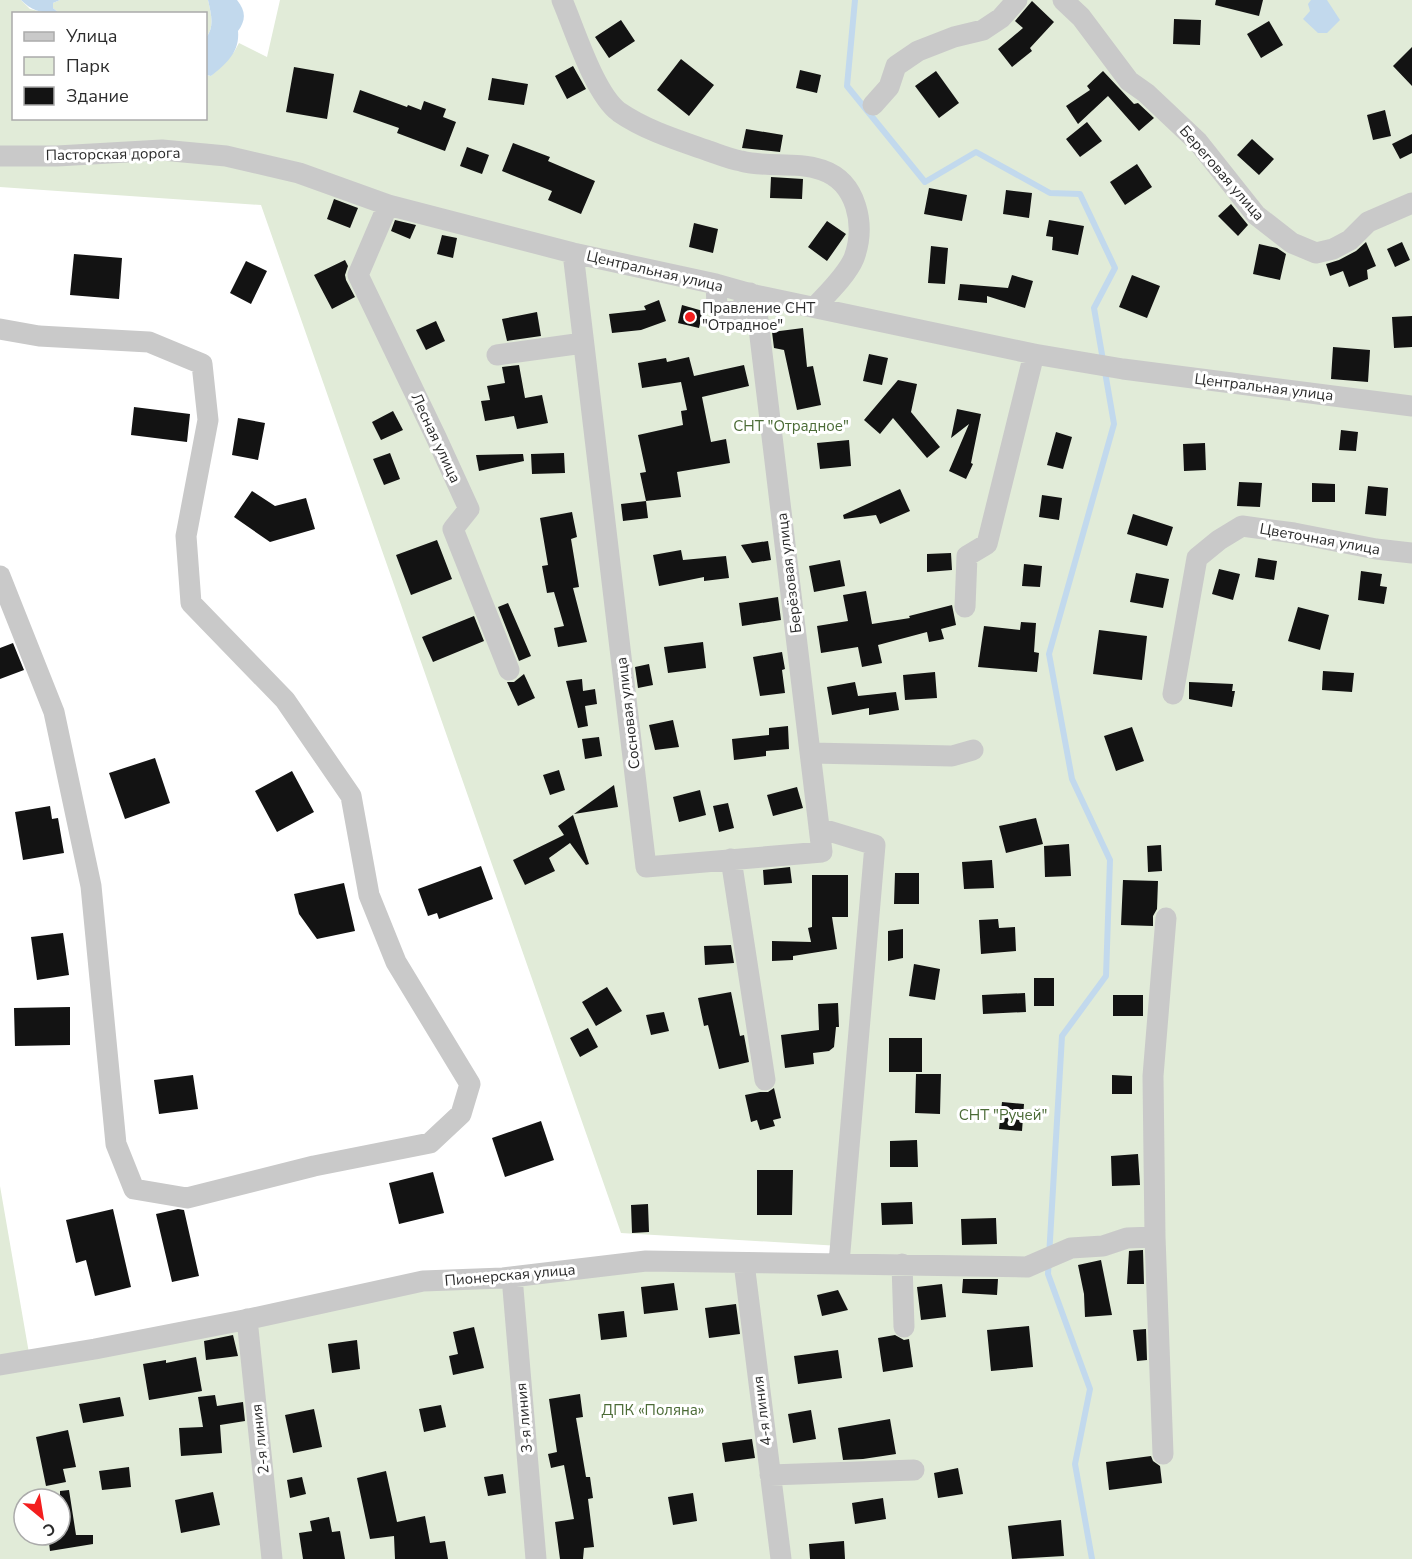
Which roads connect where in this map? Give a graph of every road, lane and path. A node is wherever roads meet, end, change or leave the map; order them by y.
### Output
1 (562, 0) edge
2 (1017, 0) edge
3 (1069, 1) edge
4 (873, 105) dead end
5 (0, 156) edge
6 (226, 156) joint
7 (1412, 203) edge
8 (388, 205) junction
9 (573, 253) junction
10 (753, 294) junction
11 (815, 307) junction
12 (0, 329) edge
13 (583, 343) junction
14 (1034, 354) junction
15 (497, 355) dead end
16 (1412, 406) edge
17 (1412, 553) edge
18 (0, 576) edge
19 (965, 607) dead end
20 (509, 670) dead end
21 (1173, 694) dead end
22 (973, 750) dead end
23 (811, 753) junction
24 (819, 828) junction
25 (730, 859) junction
26 (1166, 918) dead end
27 (765, 1080) dead end
28 (1155, 1237) junction
29 (744, 1263) junction
30 (839, 1263) junction
31 (902, 1264) junction
32 (512, 1277) junction
33 (247, 1319) junction
34 (904, 1327) dead end
35 (0, 1365) edge
36 (1163, 1454) dead end
37 (914, 1470) dead end
38 (770, 1475) junction
39 (272, 1559) edge
40 (536, 1559) edge
41 (781, 1559) edge

1 - 11 street
2 - 4 street
3 - 7 street, Береговая улица
5 - 6 street, Пасторская дорога
6 - 8 street, Центральная улица
8 - 9 street, Центральная улица
8 - 20 street, Лесная улица
9 - 10 street, Центральная улица
9 - 13 street, Сосновая улица
10 - 11 street
10 - 23 street, Берёзовая улица
11 - 14 street
12 - 18 street
13 - 15 street
13 - 25 street, Сосновая улица
14 - 16 street, Центральная улица
14 - 19 street
17 - 21 street, Цветочная улица
22 - 23 street
23 - 24 street, Берёзовая улица
24 - 25 street, Берёзовая улица
24 - 30 street
25 - 27 street
26 - 28 street
28 - 31 street, Пионерская улица
28 - 36 street
29 - 30 street, Пионерская улица
29 - 32 street, Пионерская улица
29 - 38 street, 4-я линия
30 - 31 street, Пионерская улица
31 - 34 street
32 - 33 street, Пионерская улица
32 - 40 street, 3-я линия
33 - 35 street, Пионерская улица
33 - 39 street, 2-я линия
37 - 38 street
38 - 41 street, 4-я линия

